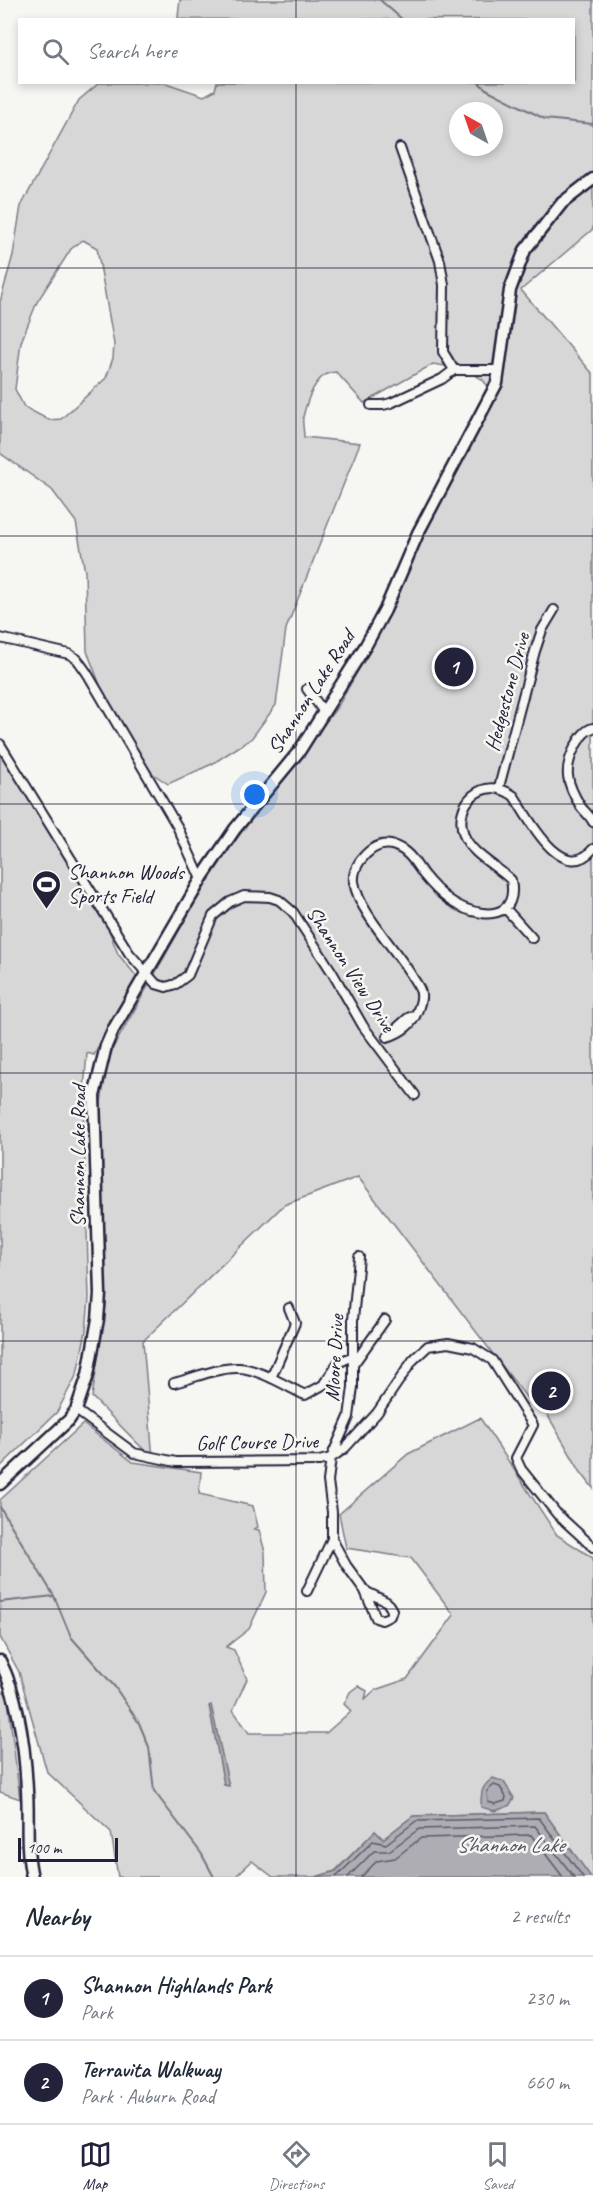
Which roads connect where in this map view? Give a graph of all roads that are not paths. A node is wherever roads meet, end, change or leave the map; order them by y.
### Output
1 (400, 148) dead end
2 (593, 179) edge
3 (454, 370) junction
4 (499, 370) junction
5 (371, 405) dead end
6 (554, 610) dead end
7 (0, 638) edge
8 (307, 689) dead end
9 (324, 712) junction
10 (593, 728) edge
11 (0, 744) edge
12 (500, 787) junction
13 (593, 822) edge
14 (593, 849) edge
15 (201, 879) junction
16 (505, 908) junction
17 (532, 938) dead end
18 (147, 973) junction
19 (379, 1046) junction
20 (415, 1095) dead end
21 (359, 1257) dead end
22 (289, 1308) dead end
23 (385, 1320) dead end
24 (353, 1360) junction
25 (271, 1378) junction
26 (174, 1383) dead end
27 (76, 1410) junction
28 (331, 1458) junction
29 (0, 1484) edge
30 (332, 1539) junction
31 (593, 1547) edge
32 (307, 1591) dead end
33 (365, 1591) dead end
34 (0, 1660) edge
35 (32, 1877) edge

1 - 3 street
2 - 4 main road, Shannon Lake Road
3 - 4 street
3 - 5 street
4 - 9 main road, Shannon Lake Road
6 - 12 street, Hedgestone Drive
7 - 15 street
8 - 9 street
9 - 15 main road, Shannon Lake Road
10 - 13 street
11 - 18 street
12 - 14 street
12 - 16 street
15 - 18 main road, Shannon Lake Road
16 - 17 street
16 - 19 street
18 - 19 street, Shannon View Drive
18 - 27 main road, Shannon Lake Road
19 - 20 street, Shannon View Drive
21 - 24 street, Moore Drive
22 - 25 street
23 - 24 street
24 - 25 street
24 - 28 street, Moore Drive
25 - 26 street
27 - 28 street, Golf Course Drive
27 - 29 main road, Shannon Lake Road
28 - 30 street, Moore Drive
28 - 31 street, Golf Course Drive
30 - 32 street
30 - 33 street, Moore Drive
34 - 35 main road

